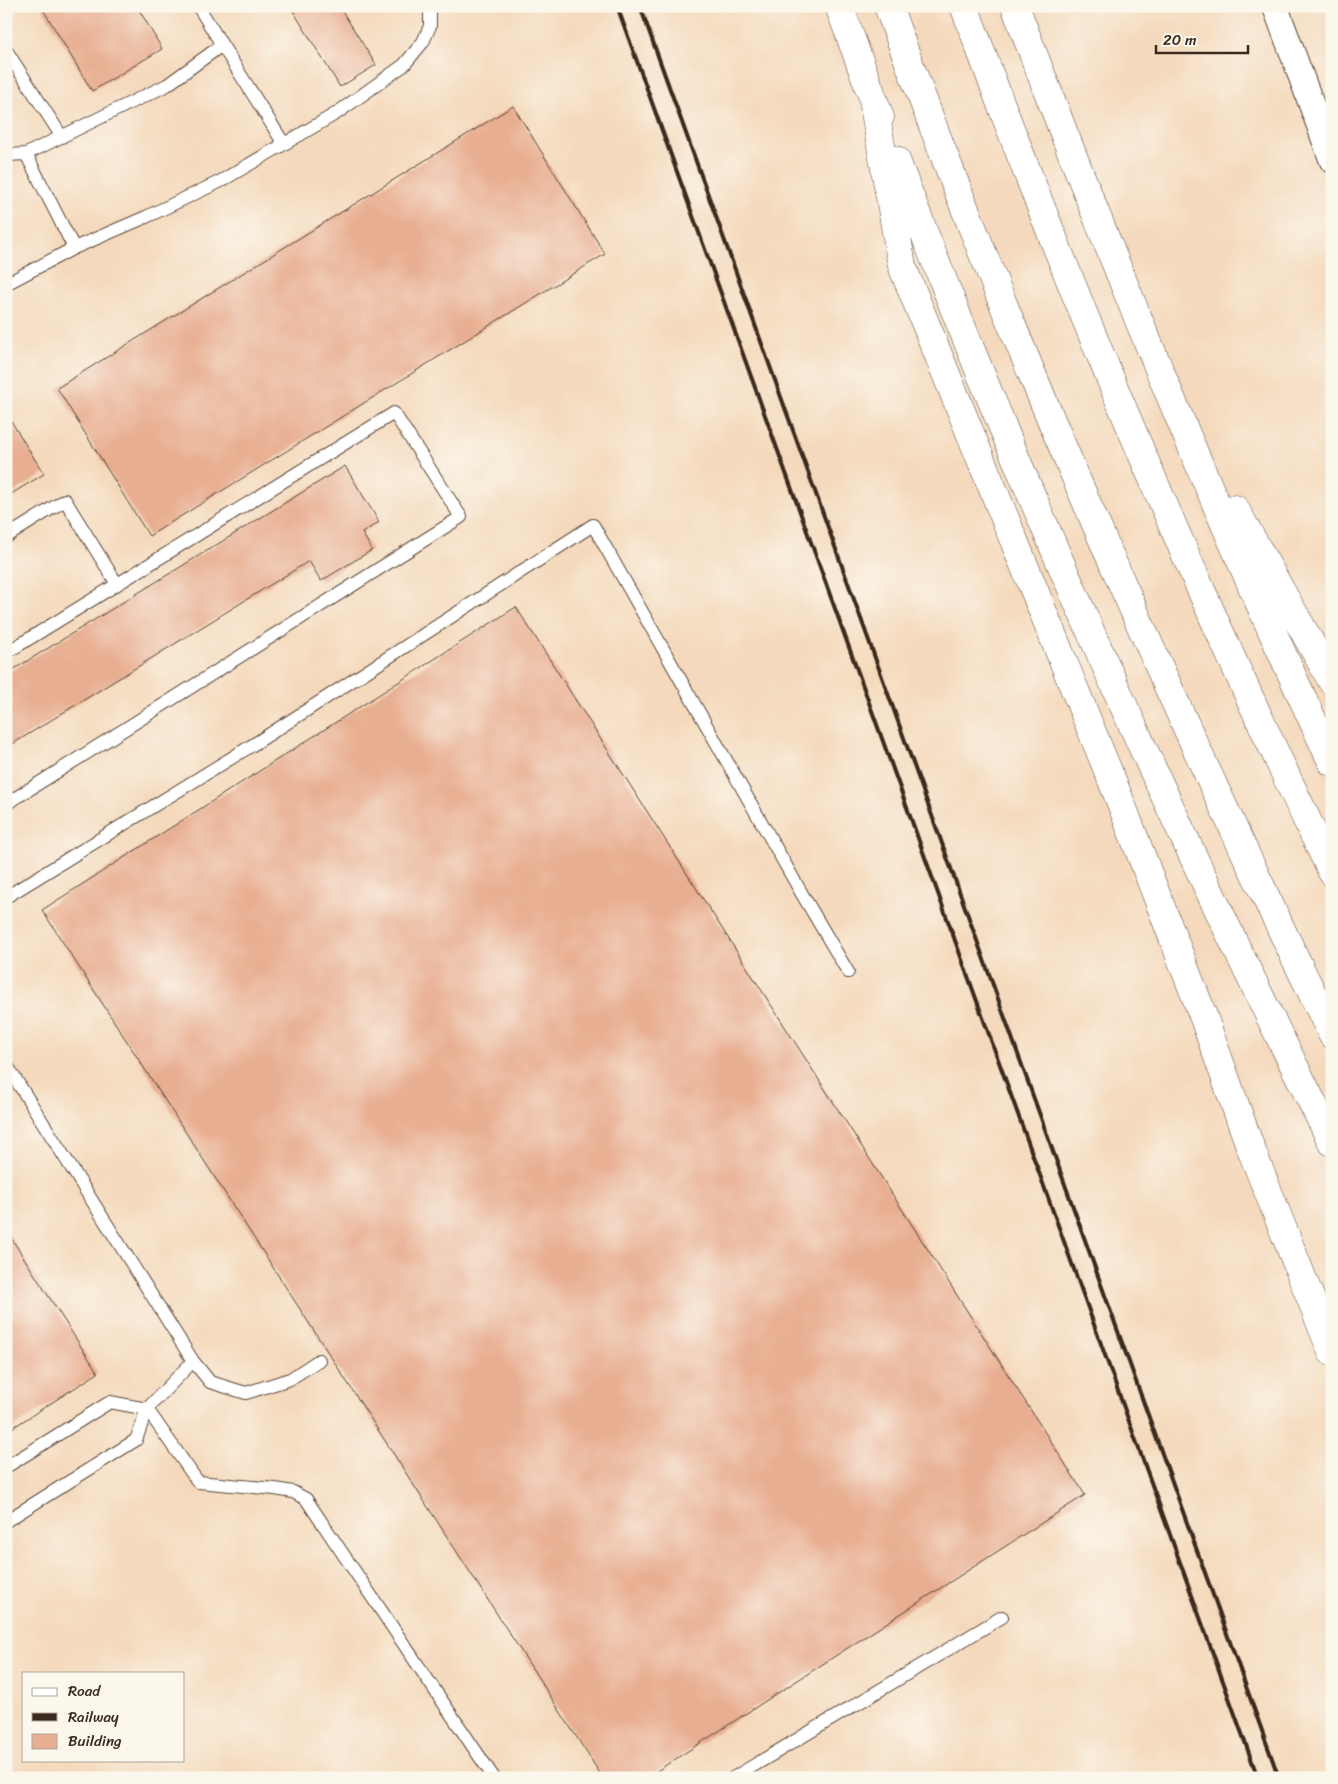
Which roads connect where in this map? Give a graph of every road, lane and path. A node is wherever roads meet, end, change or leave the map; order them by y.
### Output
1 (198, 6) edge
2 (430, 6) edge
3 (839, 6) edge
4 (888, 6) edge
5 (964, 6) edge
6 (1015, 6) edge
7 (1275, 6) edge
8 (222, 45) junction
9 (6, 50) edge
10 (873, 100) junction
11 (62, 137) junction
12 (284, 144) junction
13 (26, 154) junction
14 (6, 155) edge
15 (1332, 160) edge
16 (74, 248) junction
17 (6, 284) edge
18 (1170, 397) junction
19 (6, 537) edge
20 (117, 584) junction
21 (6, 653) edge
22 (1332, 681) edge
23 (1332, 762) edge
24 (6, 804) edge
25 (1332, 872) edge
26 (6, 897) edge
27 (848, 972) dead end
28 (1332, 1034) edge
29 (6, 1064) edge
30 (1332, 1142) edge
31 (1332, 1352) edge
32 (319, 1360) dead end
33 (193, 1361) junction
34 (147, 1409) junction
35 (6, 1467) edge
36 (6, 1521) edge
37 (1002, 1617) dead end
38 (494, 1778) edge
39 (733, 1778) edge

1 - 8 lane
2 - 12 lane
3 - 10 highway
4 - 28 highway
5 - 25 highway
6 - 18 highway
7 - 15 street
8 - 11 lane
8 - 12 lane
9 - 11 lane
10 - 30 highway
10 - 31 highway
11 - 13 lane
12 - 16 lane
13 - 14 lane
13 - 16 lane
16 - 17 lane
18 - 22 highway
18 - 23 highway
19 - 20 lane
20 - 21 lane
20 - 24 lane
26 - 27 lane
29 - 33 lane
32 - 33 lane
33 - 34 lane
34 - 35 lane
34 - 36 lane
34 - 38 lane
37 - 39 lane

